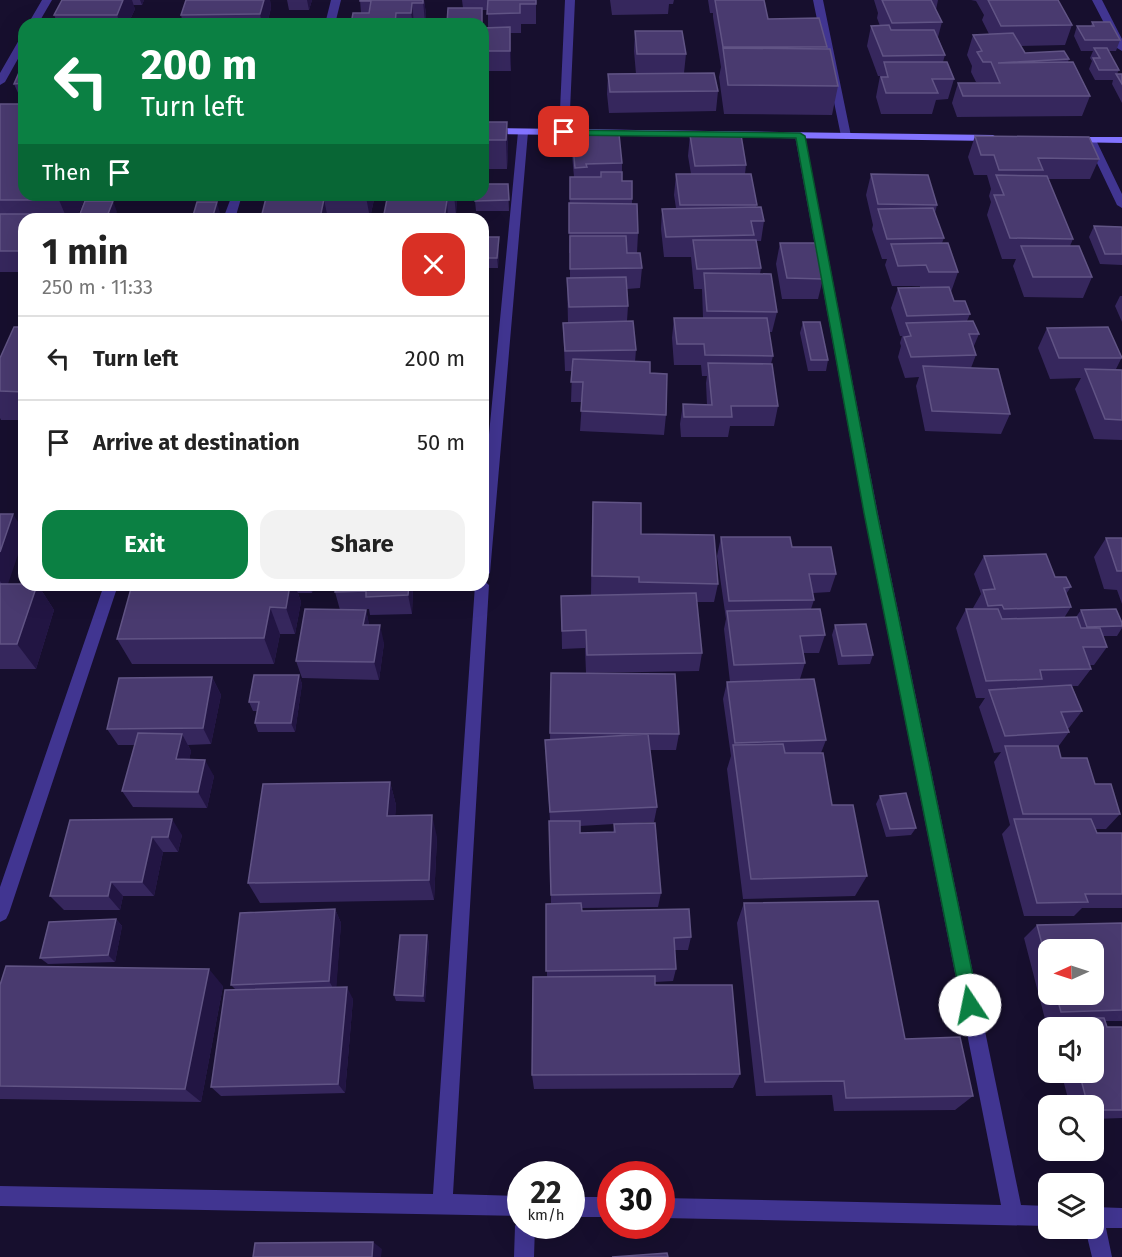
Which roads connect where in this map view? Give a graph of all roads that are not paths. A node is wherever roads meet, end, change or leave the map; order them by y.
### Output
1 (47, 0) edge
2 (336, 0) edge
3 (570, 0) edge
4 (818, 0) edge
5 (1098, 0) edge
6 (36, 18) edge
7 (332, 18) edge
8 (1122, 48) edge
9 (18, 50) edge
10 (0, 82) edge
11 (489, 131) edge
12 (523, 132) junction
13 (564, 132) junction
14 (800, 136) junction
15 (846, 136) junction
16 (1010, 139) edge
17 (1056, 140) edge
18 (1091, 140) junction
19 (1122, 140) edge
20 (1122, 205) edge
21 (489, 507) edge
22 (109, 591) edge
23 (482, 591) edge
24 (0, 913) edge
25 (0, 1196) edge
26 (442, 1205) junction
27 (507, 1206) edge
28 (675, 1209) edge
29 (1013, 1215) junction
30 (1038, 1216) edge
31 (1122, 1218) edge
32 (1104, 1219) edge
33 (525, 1239) edge
34 (1098, 1239) edge
35 (524, 1257) edge
36 (1102, 1257) edge

1 - 6 street
2 - 7 street
3 - 13 street
4 - 15 street
5 - 8 street
9 - 10 street
11 - 12 main road
12 - 13 main road
12 - 21 street
13 - 14 main road
14 - 15 main road
14 - 29 street
15 - 16 main road
17 - 18 main road
18 - 19 main road
18 - 20 street
22 - 24 street
23 - 26 street
25 - 26 street
26 - 27 street
28 - 29 street
29 - 30 street
31 - 32 street
33 - 35 street
34 - 36 street

